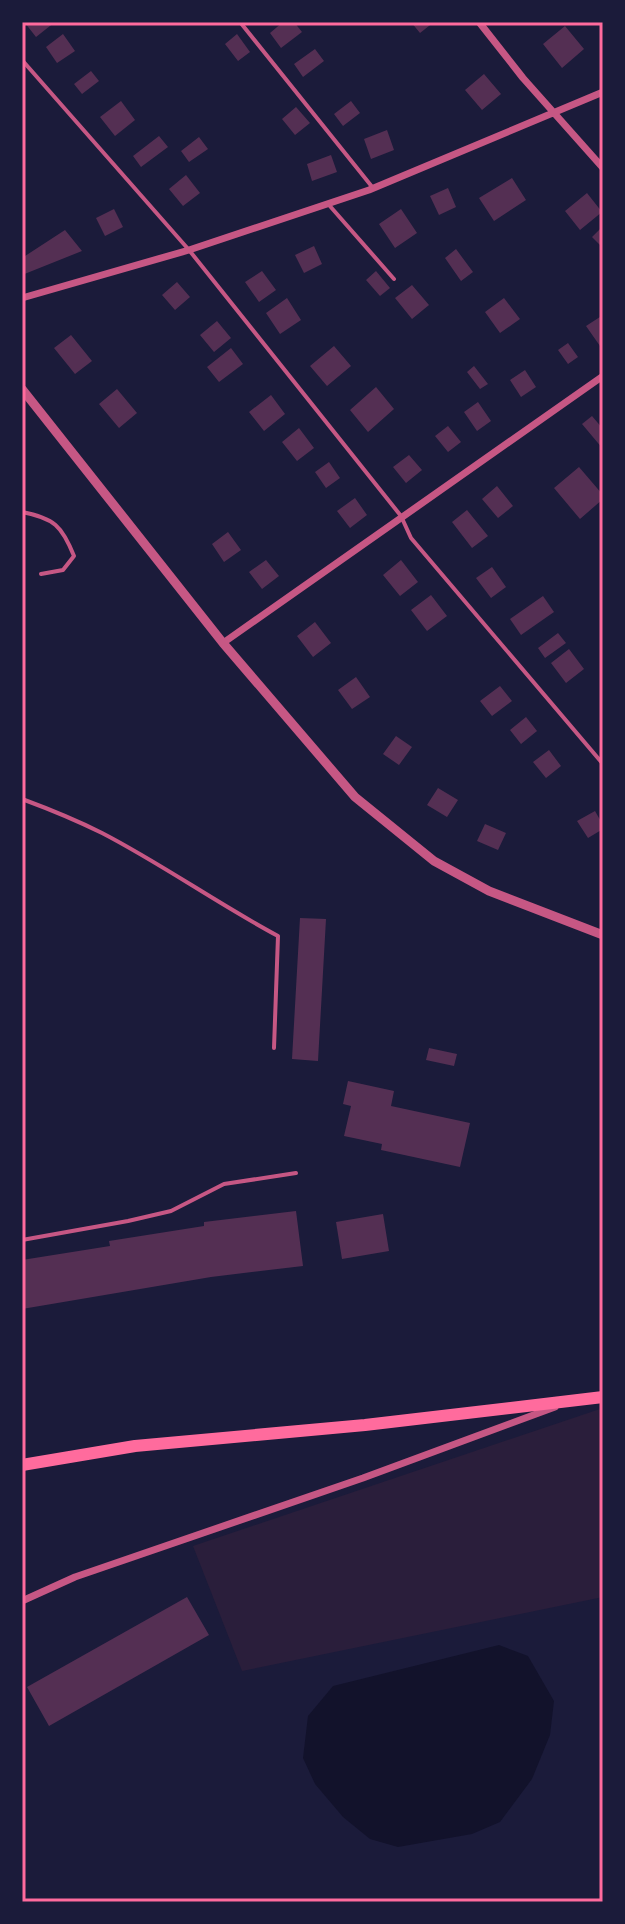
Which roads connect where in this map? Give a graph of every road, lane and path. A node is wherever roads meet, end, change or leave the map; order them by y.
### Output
1 (240, 22) edge
2 (479, 22) edge
3 (22, 60) edge
4 (603, 92) edge
5 (553, 112) junction
6 (603, 168) edge
7 (373, 188) junction
8 (328, 203) junction
9 (189, 250) junction
10 (394, 279) dead end
11 (22, 298) edge
12 (603, 376) edge
13 (22, 389) edge
14 (22, 512) edge
15 (401, 516) junction
16 (41, 574) dead end
17 (223, 643) junction
18 (603, 764) edge
19 (22, 799) edge
20 (603, 935) edge
21 (274, 1048) dead end
22 (296, 1173) dead end
23 (22, 1240) edge
24 (603, 1397) edge
25 (568, 1402) junction
26 (22, 1465) edge
27 (22, 1601) edge

1 - 7 lane
2 - 5 street
3 - 9 lane
4 - 5 street
5 - 6 street
5 - 7 street
7 - 8 street
8 - 9 street
8 - 10 lane
9 - 11 street
9 - 15 lane
12 - 15 street
13 - 17 street
14 - 16 lane
15 - 17 street
15 - 18 lane
17 - 20 street
19 - 21 lane
22 - 23 lane
24 - 25 main road
25 - 26 main road
25 - 27 street

